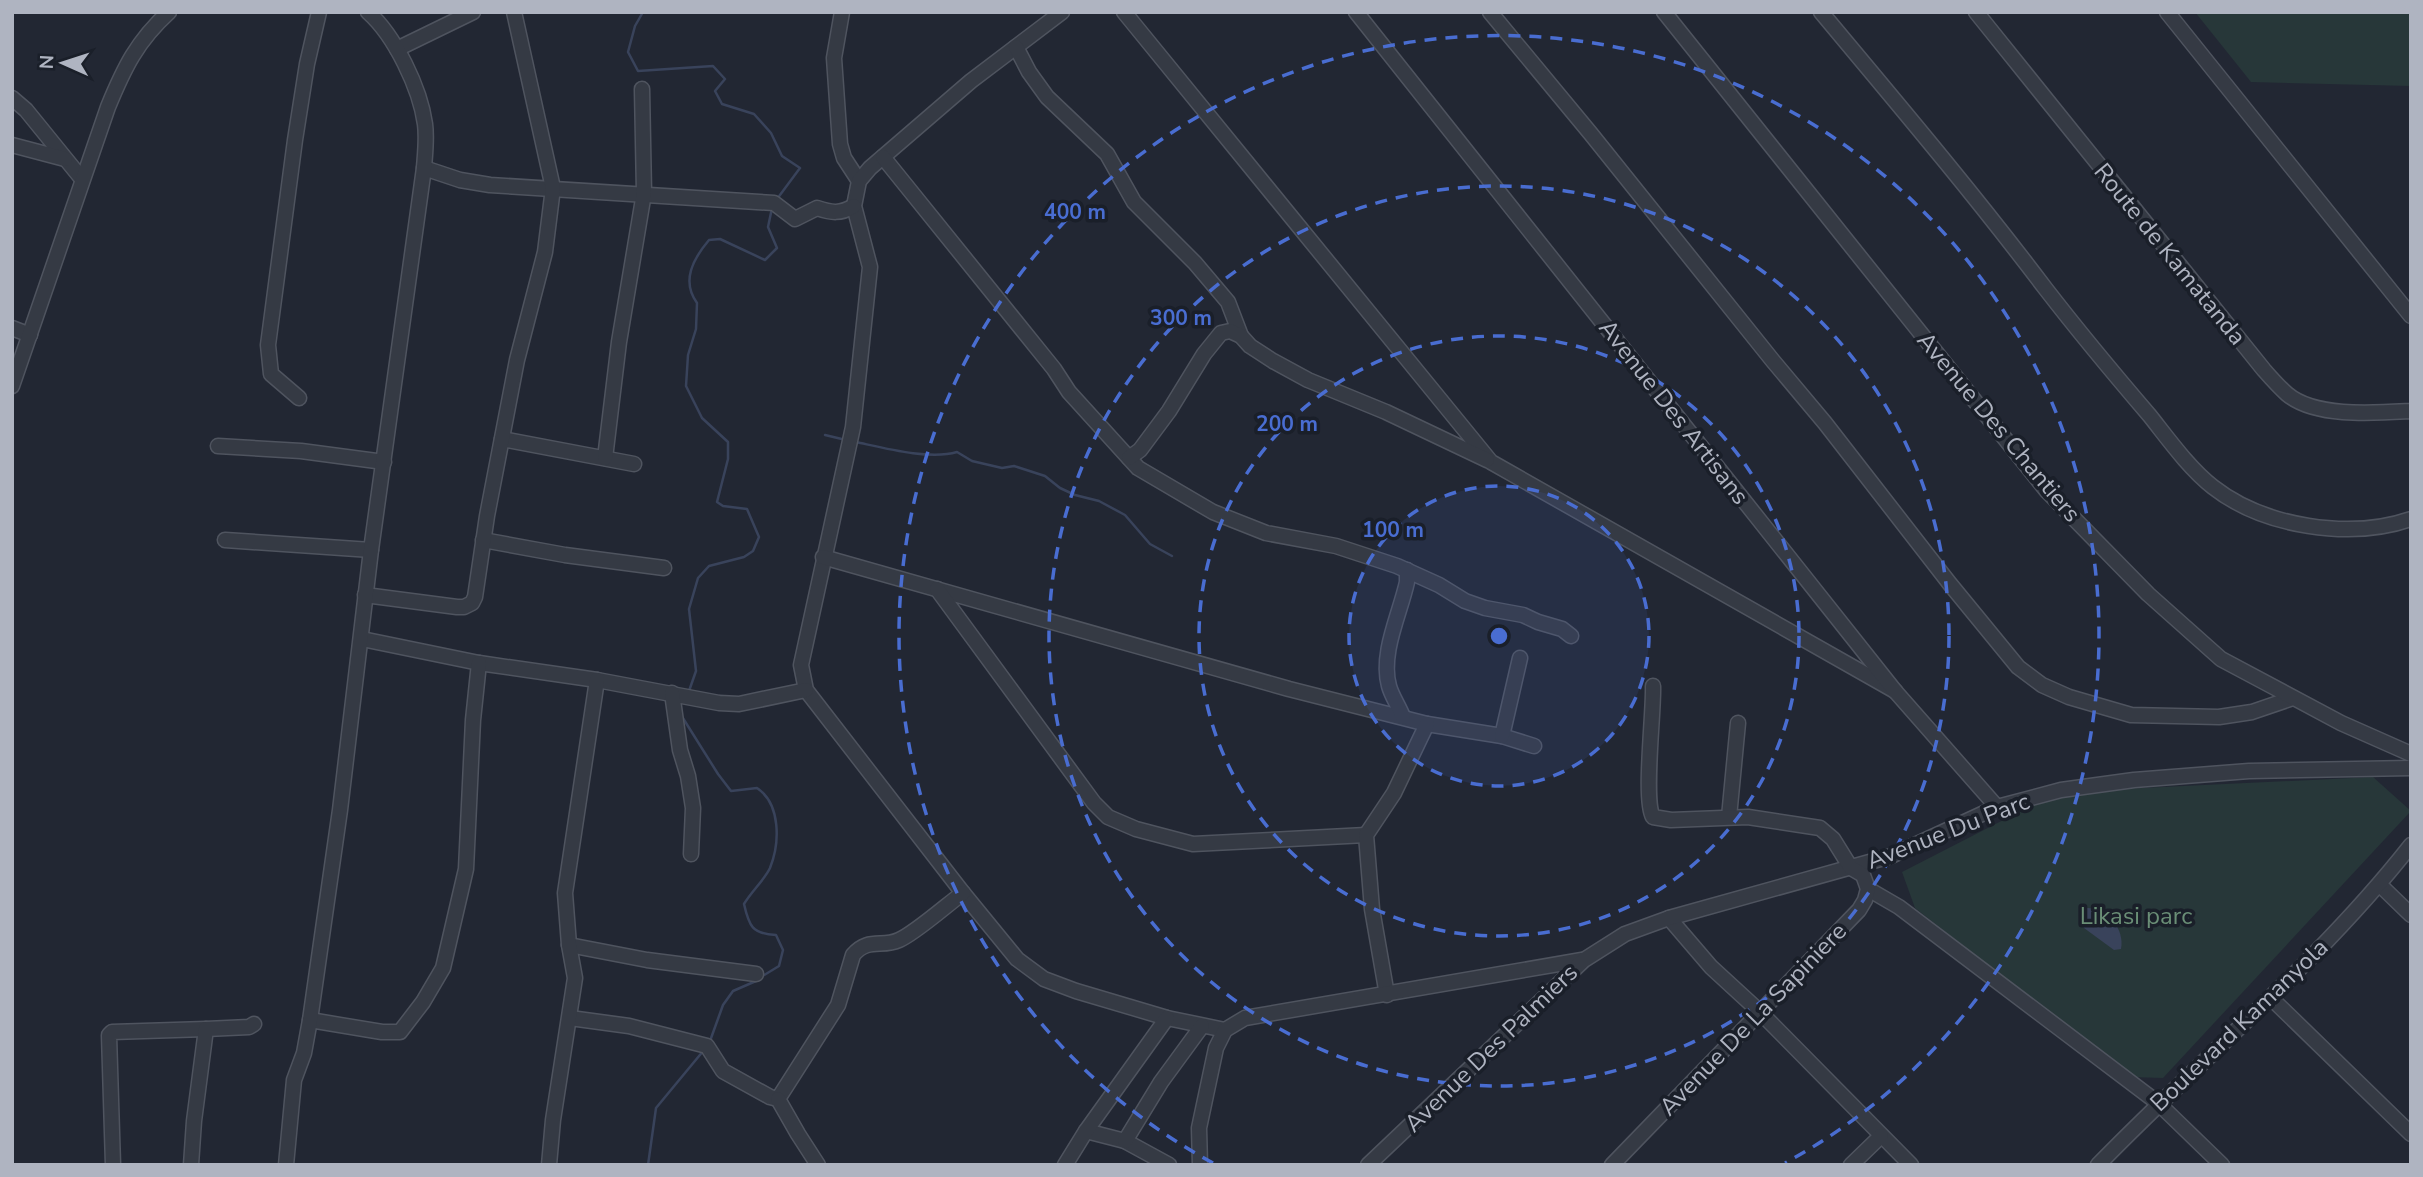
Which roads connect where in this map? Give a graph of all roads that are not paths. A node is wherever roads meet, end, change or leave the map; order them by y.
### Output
1 (170, 12) edge
2 (319, 12) edge
3 (368, 12) edge
4 (473, 12) edge
5 (514, 12) edge
6 (842, 12) edge
7 (1062, 12) edge
8 (1124, 12) edge
9 (1356, 12) edge
10 (1490, 12) edge
11 (1664, 12) edge
12 (1821, 12) edge
13 (1976, 12) edge
14 (2167, 12) edge
15 (1016, 47) junction
16 (397, 49) junction
17 (642, 89) dead end
18 (12, 98) edge
19 (12, 145) edge
20 (883, 157) junction
21 (65, 159) junction
22 (424, 168) junction
23 (82, 179) junction
24 (859, 181) junction
25 (553, 188) junction
26 (645, 193) junction
27 (855, 205) junction
28 (2411, 316) edge
29 (12, 328) edge
30 (30, 335) junction
31 (1241, 336) junction
32 (12, 386) edge
33 (299, 398) dead end
34 (2411, 411) edge
35 (502, 439) junction
36 (218, 446) dead end
37 (605, 458) junction
38 (1129, 458) junction
39 (384, 462) junction
40 (1491, 463) junction
41 (634, 464) dead end
42 (2411, 519) edge
43 (225, 540) dead end
44 (483, 540) junction
45 (371, 550) junction
46 (823, 557) junction
47 (664, 568) dead end
48 (1406, 570) junction
49 (937, 589) junction
50 (365, 595) junction
51 (1571, 636) dead end
52 (362, 639) junction
53 (1520, 658) dead end
54 (479, 663) junction
55 (597, 680) junction
56 (1653, 686) dead end
57 (806, 690) junction
58 (1895, 691) junction
59 (675, 694) junction
60 (2294, 698) junction
61 (1403, 717) junction
62 (1427, 723) junction
63 (1738, 723) dead end
64 (1502, 736) junction
65 (1534, 746) dead end
66 (2411, 754) edge
67 (2411, 768) edge
68 (1997, 807) junction
69 (1729, 817) junction
70 (1366, 835) junction
71 (2411, 845) edge
72 (691, 853) dead end
73 (1851, 868) junction
74 (2380, 885) junction
75 (1868, 889) junction
76 (963, 893) junction
77 (2411, 915) edge
78 (1669, 918) junction
79 (569, 945) junction
80 (1584, 960) junction
81 (756, 974) dead end
82 (1387, 995) junction
83 (2270, 997) junction
84 (1759, 1012) junction
85 (569, 1018) junction
86 (1167, 1018) junction
87 (310, 1020) junction
88 (254, 1024) dead end
89 (1202, 1026) junction
90 (206, 1029) junction
91 (1225, 1030) junction
92 (778, 1099) junction
93 (2158, 1103) junction
94 (1086, 1131) junction
95 (2411, 1134) edge
96 (1881, 1136) junction
97 (1125, 1141) junction
98 (113, 1165) edge
99 (191, 1165) edge
100 (286, 1165) edge
101 (549, 1165) edge
102 (818, 1165) edge
103 (1065, 1165) edge
104 (1168, 1165) edge
105 (1200, 1165) edge
106 (1368, 1165) edge
107 (1612, 1165) edge
108 (1851, 1165) edge
109 (1911, 1165) edge
110 (2098, 1165) edge
111 (2222, 1165) edge

1 - 23 street
2 - 33 street
3 - 16 street
4 - 16 street
5 - 25 street
6 - 24 street
7 - 15 street
8 - 40 street
9 - 58 street, Avenue Des Artisans
10 - 60 street
11 - 60 street, Avenue Des Chantiers
12 - 42 street
13 - 34 street, Route de Kamatanda
14 - 28 street
15 - 20 street
15 - 31 street
16 - 22 street
17 - 26 street
18 - 21 street
19 - 21 street
20 - 24 street
20 - 38 street
21 - 23 street
22 - 25 street
22 - 39 street
23 - 30 street
24 - 27 street
25 - 26 street
25 - 35 street
26 - 27 street
26 - 37 street
27 - 46 street
29 - 30 street
30 - 32 street
31 - 38 street
31 - 40 street
35 - 37 street
35 - 44 street
36 - 39 street
37 - 41 street
38 - 48 street
39 - 45 street
40 - 58 street
43 - 45 street
44 - 47 street
44 - 50 street
45 - 50 street
46 - 49 street
46 - 57 street
48 - 51 street
48 - 61 street
49 - 61 street
49 - 70 street
50 - 52 street
52 - 54 street
52 - 87 street
53 - 64 street
54 - 55 street
54 - 87 street
55 - 59 street
55 - 79 street
56 - 69 street
57 - 59 street
57 - 76 street
58 - 68 street, Avenue Des Artisans
59 - 72 street
60 - 66 street, Avenue Des Chantiers
61 - 62 street
62 - 64 street
62 - 70 street
63 - 69 street
64 - 65 street
67 - 68 street, Avenue Du Parc
68 - 73 street, Avenue Du Parc
69 - 73 street
70 - 82 street
71 - 74 street, Boulevard Kamanyola
73 - 75 street
73 - 78 street, Avenue Du Parc
74 - 77 street
74 - 83 street, Boulevard Kamanyola
75 - 84 street, Avenue De La Sapiniere
75 - 93 street
76 - 86 street
76 - 92 street
78 - 80 street, Avenue Du Parc
78 - 84 street
79 - 81 street
79 - 85 street
80 - 82 street
80 - 106 street, Avenue Des Palmiers
82 - 91 street
83 - 93 street, Boulevard Kamanyola
83 - 95 street
84 - 96 street
84 - 107 street, Avenue De La Sapiniere
85 - 92 street
85 - 101 street
86 - 89 street
86 - 94 street
87 - 100 street
88 - 90 street
89 - 91 street
89 - 97 street
90 - 98 street
90 - 99 street
91 - 105 street
92 - 102 street
93 - 110 street, Boulevard Kamanyola
93 - 111 street
94 - 97 street
94 - 103 street
96 - 108 street
96 - 109 street
97 - 104 street

